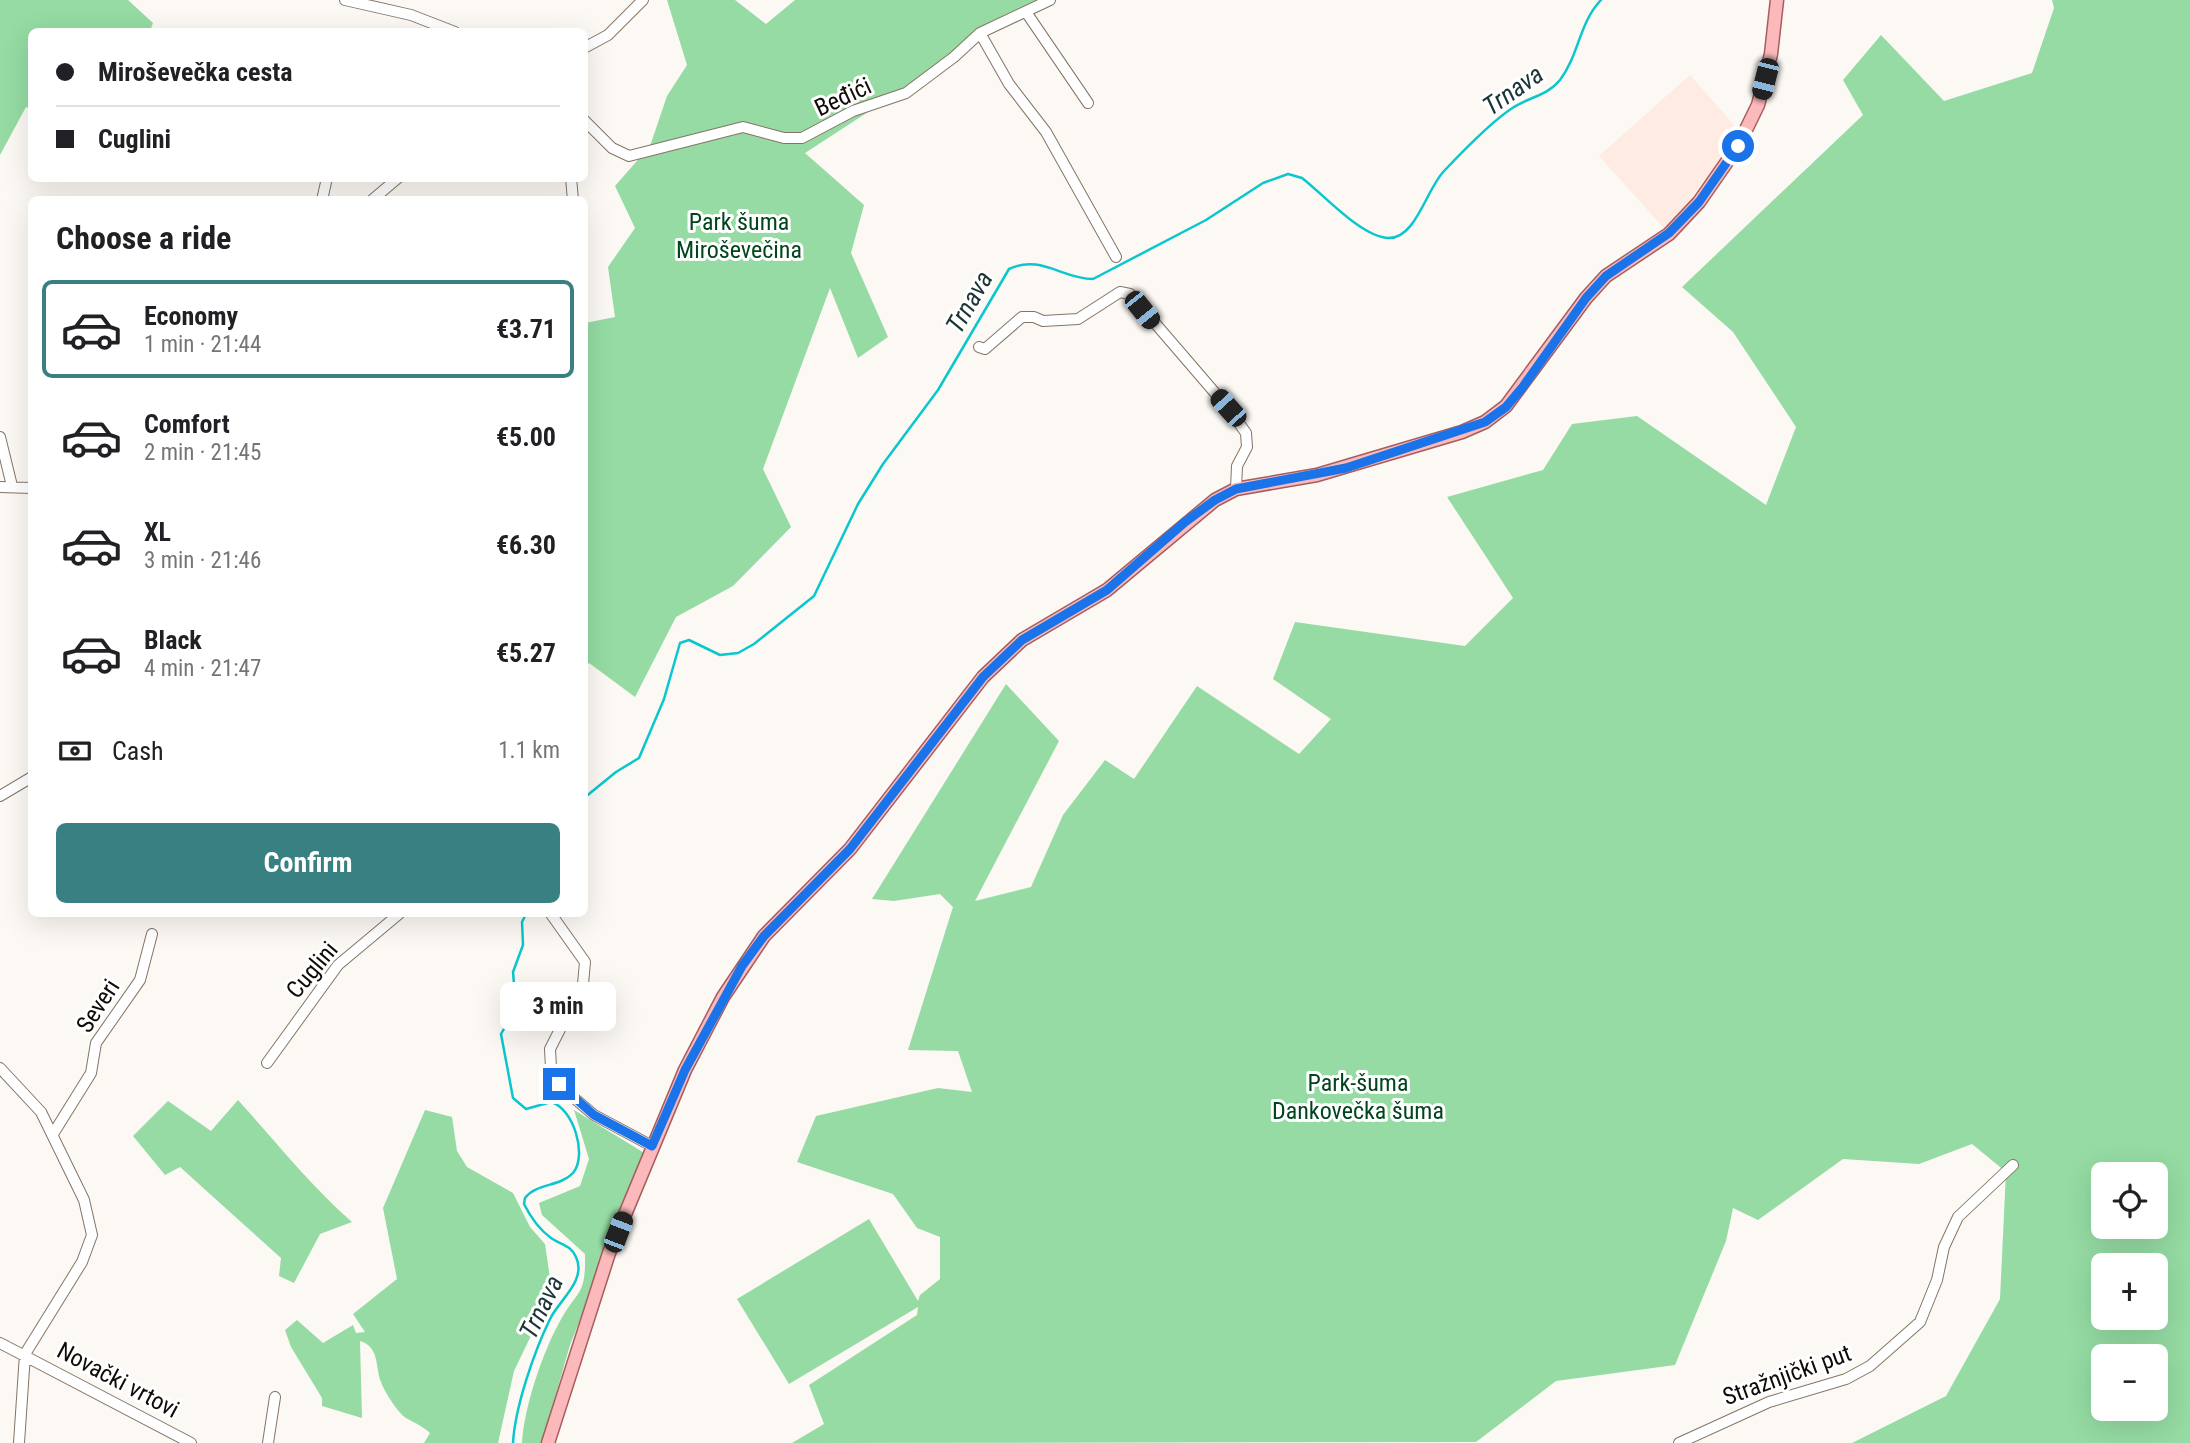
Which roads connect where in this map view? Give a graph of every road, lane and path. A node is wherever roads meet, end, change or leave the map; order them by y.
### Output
1 (345, 0) edge
2 (643, 0) edge
3 (1050, 0) edge
4 (1777, 0) edge
5 (1027, 12) junction
6 (445, 28) edge
7 (980, 33) junction
8 (588, 46) edge
9 (1088, 103) dead end
10 (588, 124) edge
11 (393, 182) edge
12 (377, 196) edge
13 (1116, 257) dead end
14 (979, 346) dead end
15 (0, 437) edge
16 (12, 486) junction
17 (0, 487) edge
18 (28, 488) edge
19 (1236, 489) junction
20 (28, 779) edge
21 (0, 796) edge
22 (395, 917) edge
23 (553, 917) edge
24 (152, 934) dead end
25 (267, 1063) dead end
26 (0, 1068) edge
27 (53, 1134) junction
28 (652, 1146) junction
29 (2013, 1165) dead end
30 (0, 1343) edge
31 (25, 1354) junction
32 (275, 1397) dead end
33 (19, 1443) edge
34 (191, 1443) edge
35 (268, 1443) edge
36 (548, 1443) edge
37 (1679, 1443) edge

1 - 6 street
2 - 8 street
3 - 5 street, Beđići
4 - 19 main road
5 - 7 street, Beđići
5 - 9 street
7 - 10 street, Beđići
7 - 13 street
11 - 12 street
14 - 19 street
15 - 16 street
16 - 17 street
16 - 18 street
19 - 28 main road
20 - 21 street
22 - 25 street, Cuglini
23 - 28 street
24 - 27 street, Severi
26 - 27 street
27 - 31 street
28 - 36 main road
29 - 37 street, Stražnjički put
30 - 31 street, Novački vrtovi
31 - 33 street
31 - 34 street, Novački vrtovi
32 - 35 street

